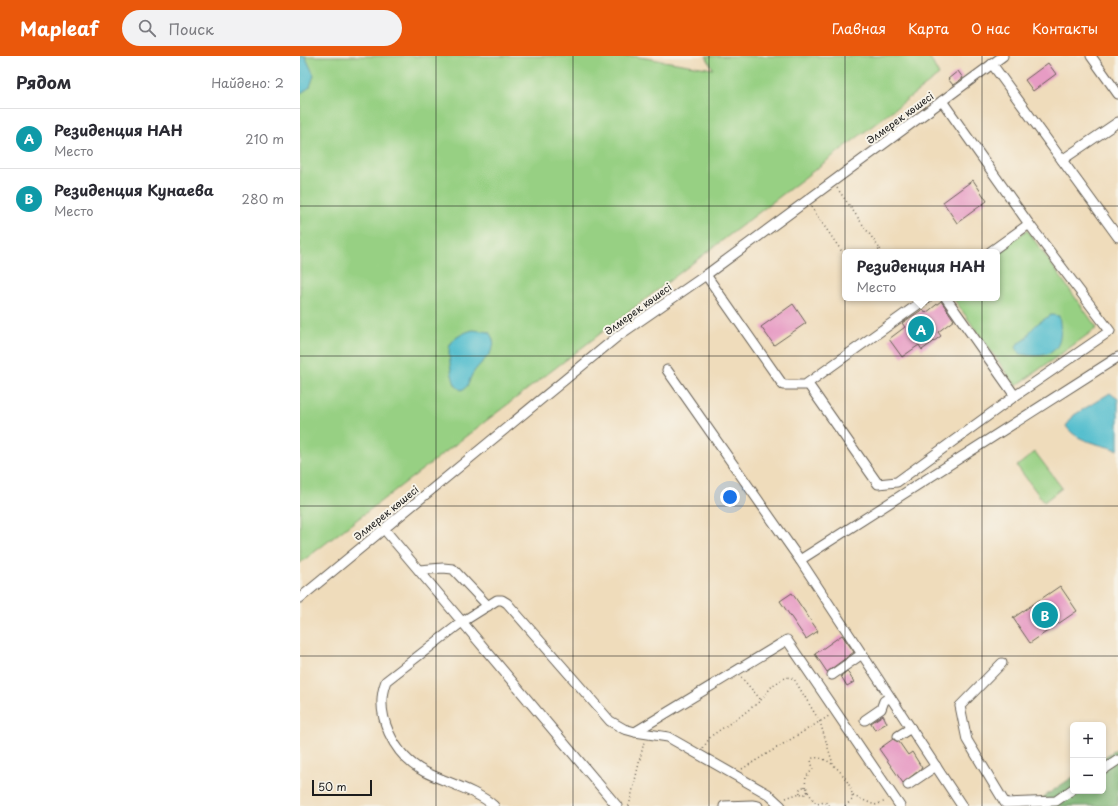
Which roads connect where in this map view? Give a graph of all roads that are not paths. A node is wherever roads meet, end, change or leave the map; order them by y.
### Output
1 (1003, 56) edge
2 (1091, 56) edge
3 (992, 64) junction
4 (1118, 94) edge
5 (942, 101) junction
6 (1118, 122) edge
7 (1062, 160) junction
8 (1029, 224) junction
9 (1118, 237) edge
10 (994, 249) edge
11 (706, 274) junction
12 (923, 301) edge
13 (948, 301) edge
14 (1118, 357) edge
15 (667, 370) dead end
16 (808, 384) junction
17 (1015, 396) junction
18 (384, 529) junction
19 (800, 560) junction
20 (419, 570) junction
21 (300, 598) edge
22 (488, 606) junction
23 (462, 622) junction
24 (862, 654) junction
25 (1002, 663) dead end
26 (832, 675) dead end
27 (890, 697) junction
28 (865, 720) dead end
29 (911, 728) junction
30 (635, 732) junction
31 (898, 736) dead end
32 (1118, 760) edge
33 (936, 766) junction
34 (1106, 768) edge
35 (908, 785) dead end
36 (1070, 791) edge
37 (779, 804) edge
38 (494, 806) edge
39 (617, 806) edge
40 (724, 806) edge
41 (758, 806) edge
42 (900, 806) edge
43 (962, 806) edge

1 - 3 street, Әлмерек көшесі
2 - 4 street
3 - 5 street, Әлмерек көшесі
3 - 7 street
5 - 8 street
5 - 11 street, Әлмерек көшесі
6 - 7 street
7 - 9 street
8 - 10 street
8 - 17 street
11 - 16 street
11 - 18 street, Әлмерек көшесі
12 - 16 street
13 - 17 street
14 - 19 street
15 - 19 street
16 - 17 street
18 - 20 street
18 - 21 street, Әлмерек көшесі
19 - 24 street
20 - 22 street
20 - 23 street
22 - 23 street
22 - 30 street
23 - 38 street
23 - 39 street
24 - 26 street
24 - 27 street
25 - 36 street
27 - 28 street
27 - 29 street
29 - 31 street
29 - 33 street
30 - 37 street
30 - 42 street
32 - 34 street
33 - 35 street
33 - 43 street
40 - 41 street

